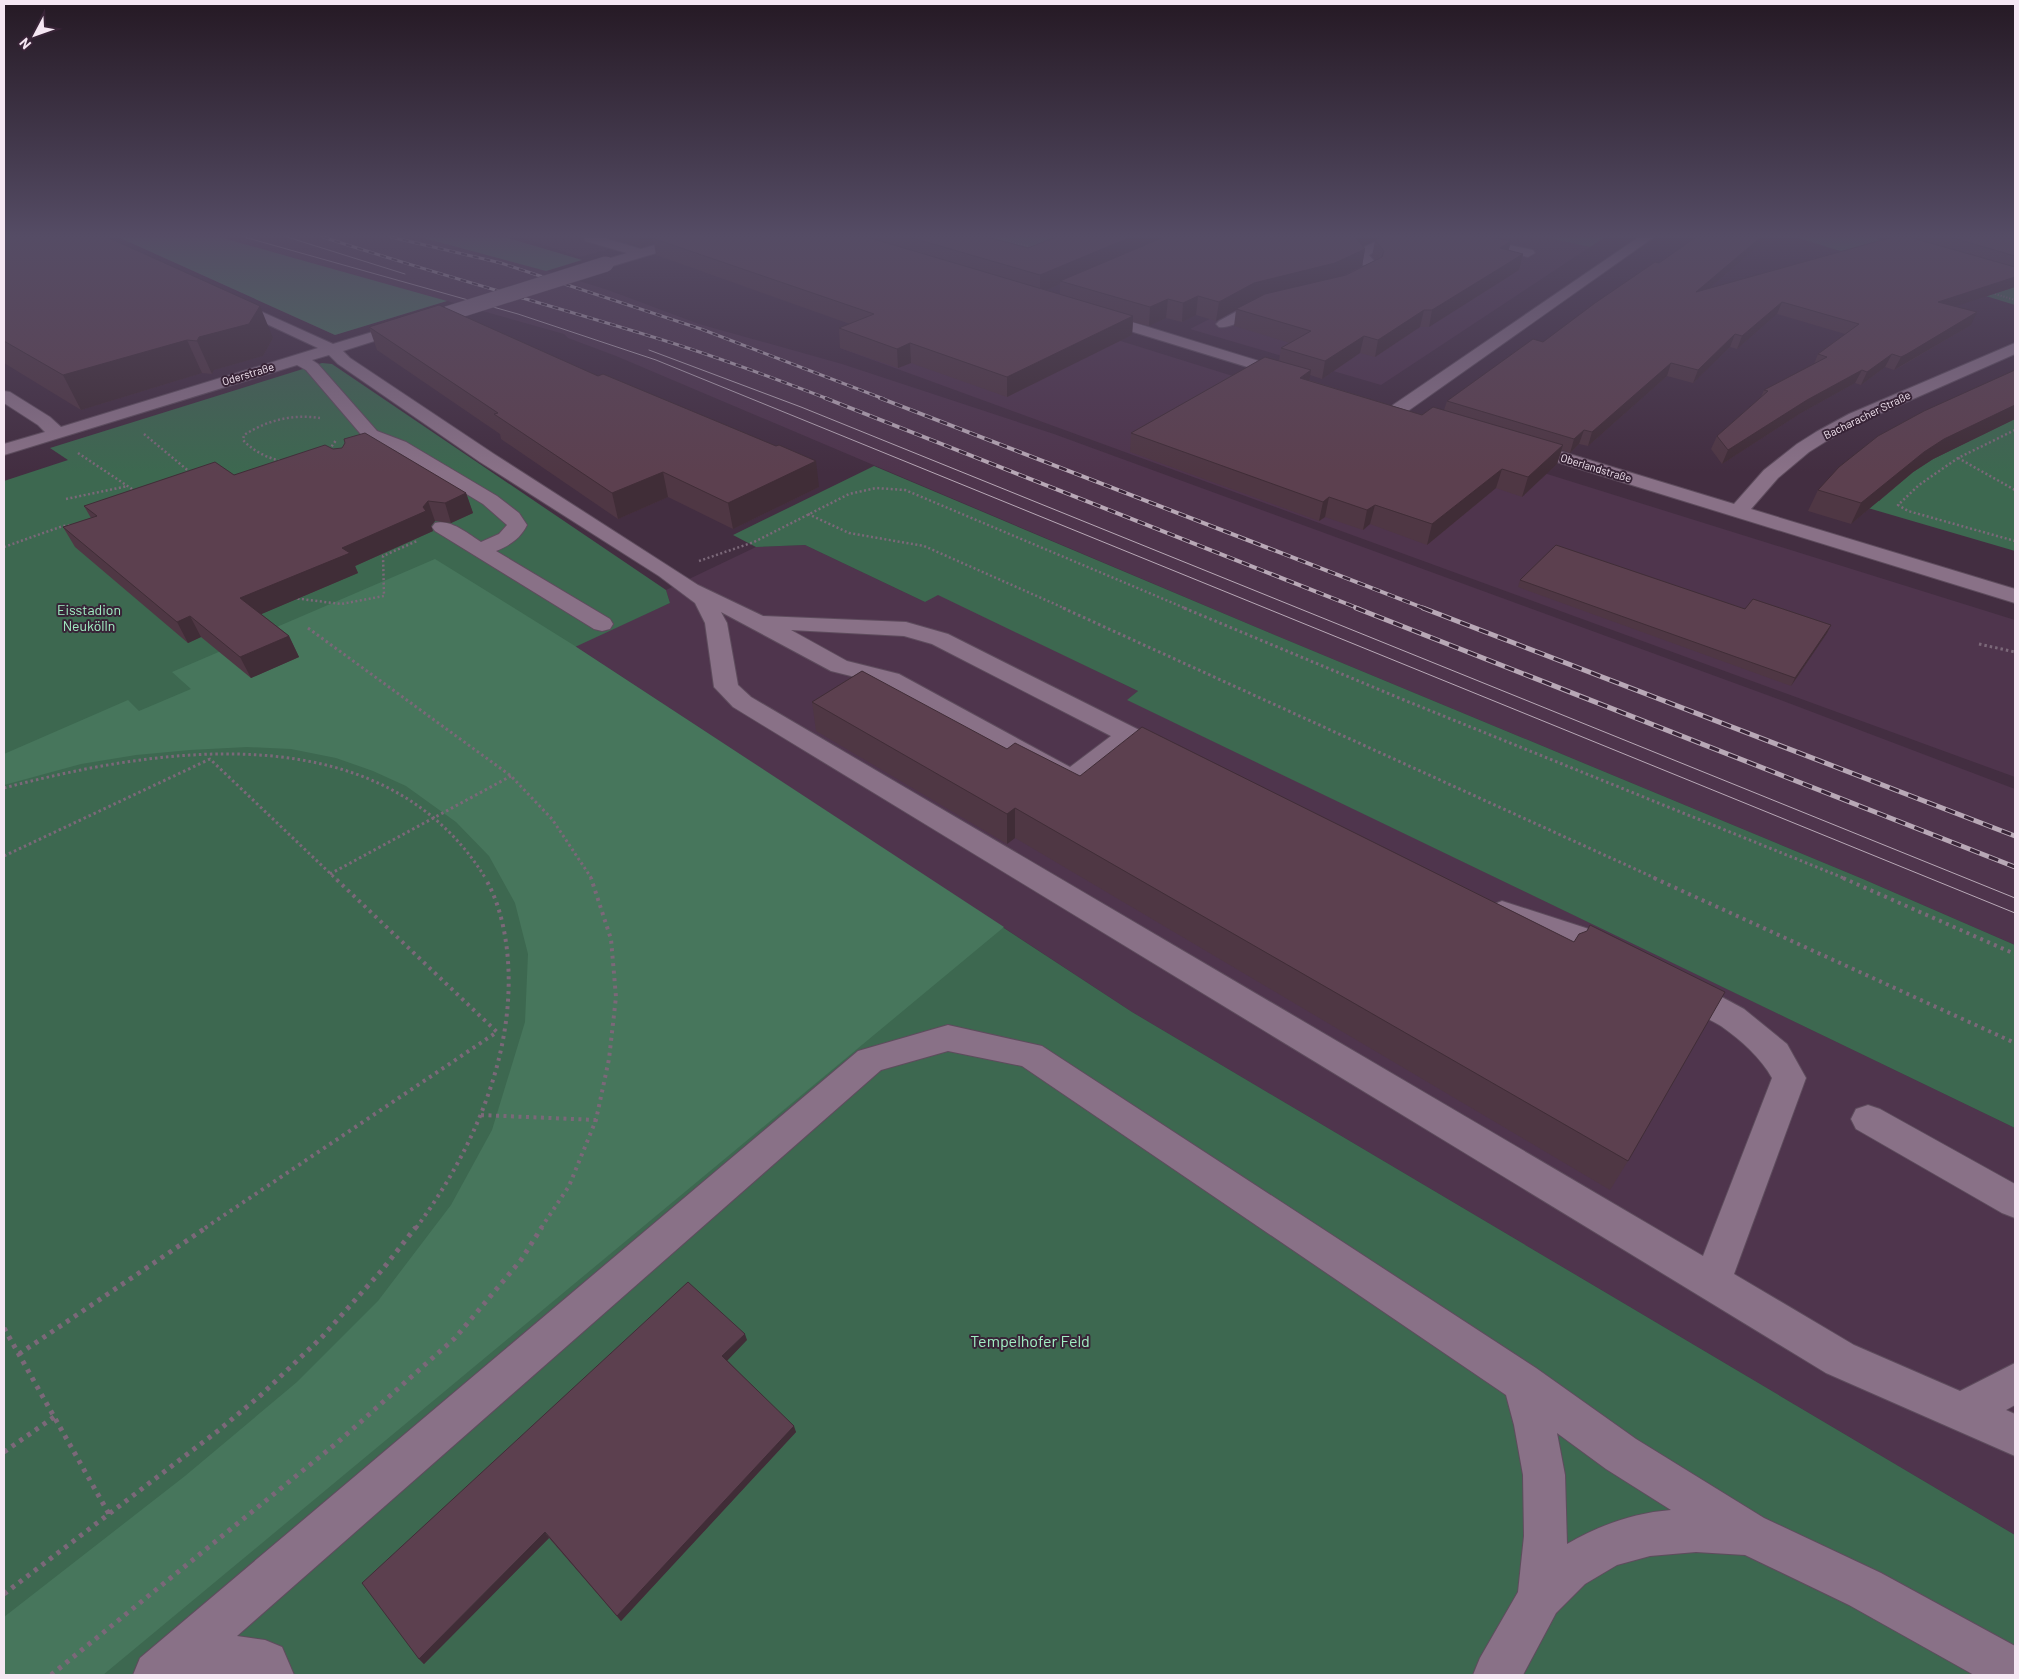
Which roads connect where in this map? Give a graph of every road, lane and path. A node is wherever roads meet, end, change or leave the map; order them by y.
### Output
1 (260, 315) edge
2 (443, 315) edge
3 (1092, 315) edge
4 (1240, 315) edge
5 (1529, 315) edge
6 (1224, 324) edge
7 (2015, 348) edge
8 (332, 349) junction
9 (299, 358) junction
10 (1305, 380) edge
11 (4, 396) edge
12 (1418, 414) edge
13 (321, 418) dead end
14 (138, 429) dead end
15 (2015, 430) edge
16 (340, 432) dead end
17 (57, 433) junction
18 (371, 435) junction
19 (1505, 441) edge
20 (4, 450) edge
21 (72, 450) dead end
22 (1958, 458) junction
23 (342, 461) joint
24 (286, 462) edge
25 (197, 478) edge
26 (128, 486) junction
27 (2015, 490) edge
28 (136, 491) edge
29 (66, 499) dead end
30 (1738, 511) junction
31 (807, 514) junction
32 (82, 525) edge
33 (444, 528) joint
34 (2015, 541) edge
35 (4, 547) edge
36 (480, 550) junction
37 (673, 578) junction
38 (289, 596) edge
39 (2015, 596) edge
40 (759, 622) junction
41 (602, 624) dead end
42 (308, 628) dead end
43 (1980, 644) dead end
44 (2015, 652) edge
45 (1129, 735) junction
46 (212, 755) junction
47 (210, 759) junction
48 (1181, 762) edge
49 (511, 776) junction
50 (4, 788) edge
51 (432, 818) junction
52 (4, 856) edge
53 (330, 874) junction
54 (1560, 953) edge
55 (2015, 954) edge
56 (506, 1031) junction
57 (497, 1032) junction
58 (2015, 1043) edge
59 (481, 1115) junction
60 (1868, 1119) dead end
61 (596, 1120) junction
62 (2015, 1202) edge
63 (1712, 1282) junction
64 (4, 1328) edge
65 (19, 1354) junction
66 (1522, 1382) junction
67 (2015, 1383) edge
68 (1962, 1412) junction
69 (54, 1417) junction
70 (2015, 1436) edge
71 (4, 1452) edge
72 (108, 1514) junction
73 (1748, 1534) junction
74 (4, 1594) edge
75 (1540, 1597) junction
76 (2015, 1672) edge
77 (51, 1675) edge
78 (157, 1675) edge
79 (162, 1675) edge
80 (270, 1675) edge
81 (1497, 1675) edge

1 - 8 street
2 - 8 street, Oderstraße, bridge
3 - 10 street
4 - 6 street
5 - 12 street
7 - 30 street, Bacharacher Straße
8 - 9 street, Oderstraße
8 - 37 street
9 - 17 street, Oderstraße
9 - 18 street
11 - 17 street
13 - 24 path
14 - 25 path
15 - 22 path
16 - 23 path
17 - 20 street, Oderstraße
18 - 23 street
18 - 36 street
19 - 30 street, Oberlandstraße
21 - 26 path
22 - 27 path
22 - 34 path
26 - 28 path
26 - 29 path
30 - 39 street, Oberlandstraße
31 - 37 path
31 - 55 path
31 - 58 path
32 - 35 path
33 - 36 street
33 - 38 path
36 - 41 street
37 - 40 street
37 - 63 street
40 - 45 street
40 - 45 street
42 - 49 path
43 - 44 path
45 - 48 street
46 - 47 path
46 - 50 path
46 - 51 path
47 - 52 path
47 - 53 path
49 - 51 path
49 - 61 path
51 - 53 path
51 - 56 path
53 - 57 path
54 - 63 street
56 - 57 path
56 - 59 path
57 - 65 path
59 - 61 path
59 - 72 path
60 - 62 street
61 - 77 path
63 - 68 street
64 - 65 path
65 - 69 path
66 - 73 street
66 - 75 street
66 - 78 street
67 - 68 street
68 - 70 street
69 - 71 path
69 - 72 path
72 - 74 path
73 - 75 street
73 - 76 street
75 - 81 street
79 - 80 street

